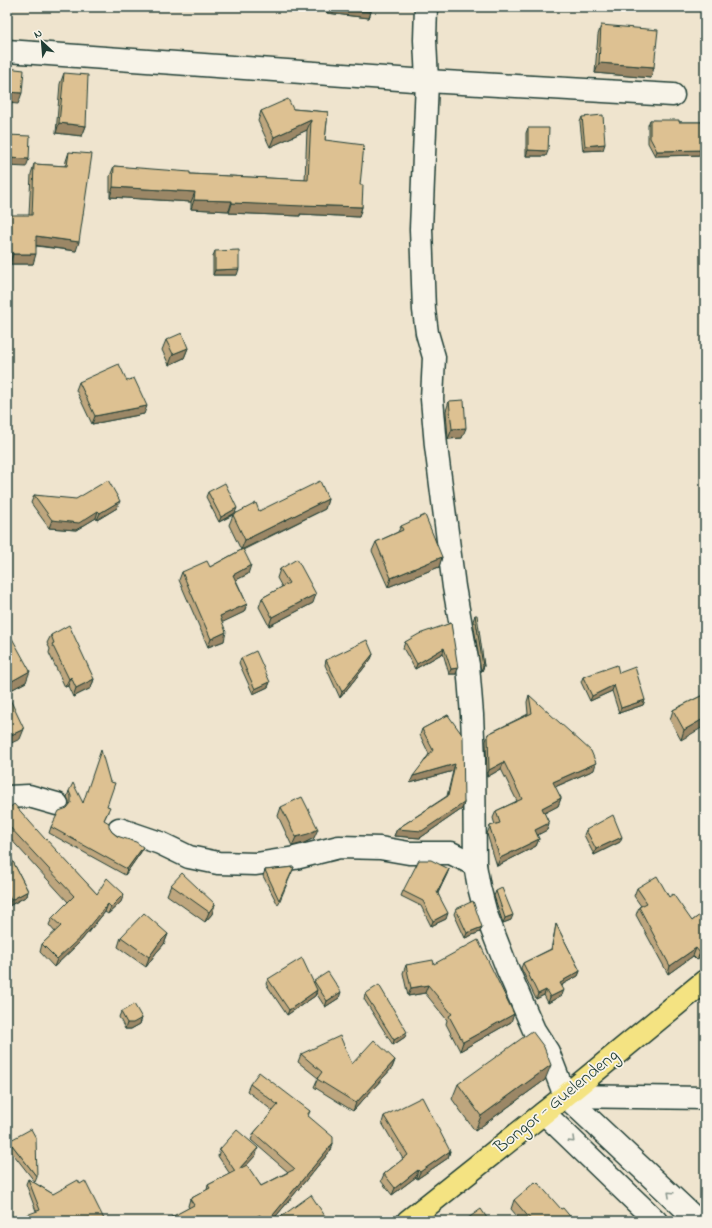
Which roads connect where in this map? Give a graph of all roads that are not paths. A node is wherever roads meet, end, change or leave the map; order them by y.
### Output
1 (426, 7) edge
2 (7, 50) edge
3 (427, 81) junction
4 (673, 95) dead end
5 (7, 797) edge
6 (57, 804) dead end
7 (118, 829) dead end
8 (475, 864) junction
9 (705, 981) edge
10 (565, 1096) junction
11 (705, 1098) edge
12 (544, 1113) junction
13 (408, 1221) edge
14 (656, 1221) edge
15 (698, 1221) edge

1 - 3 street
2 - 3 street
3 - 4 street
3 - 8 street
5 - 6 street
7 - 8 street
8 - 10 street
9 - 10 highway, Bongor - Guelendeng
10 - 11 street
10 - 12 highway, Bongor - Guelendeng
15 -> 10 street
12 - 13 highway, Bongor - Guelendeng
12 -> 14 street

